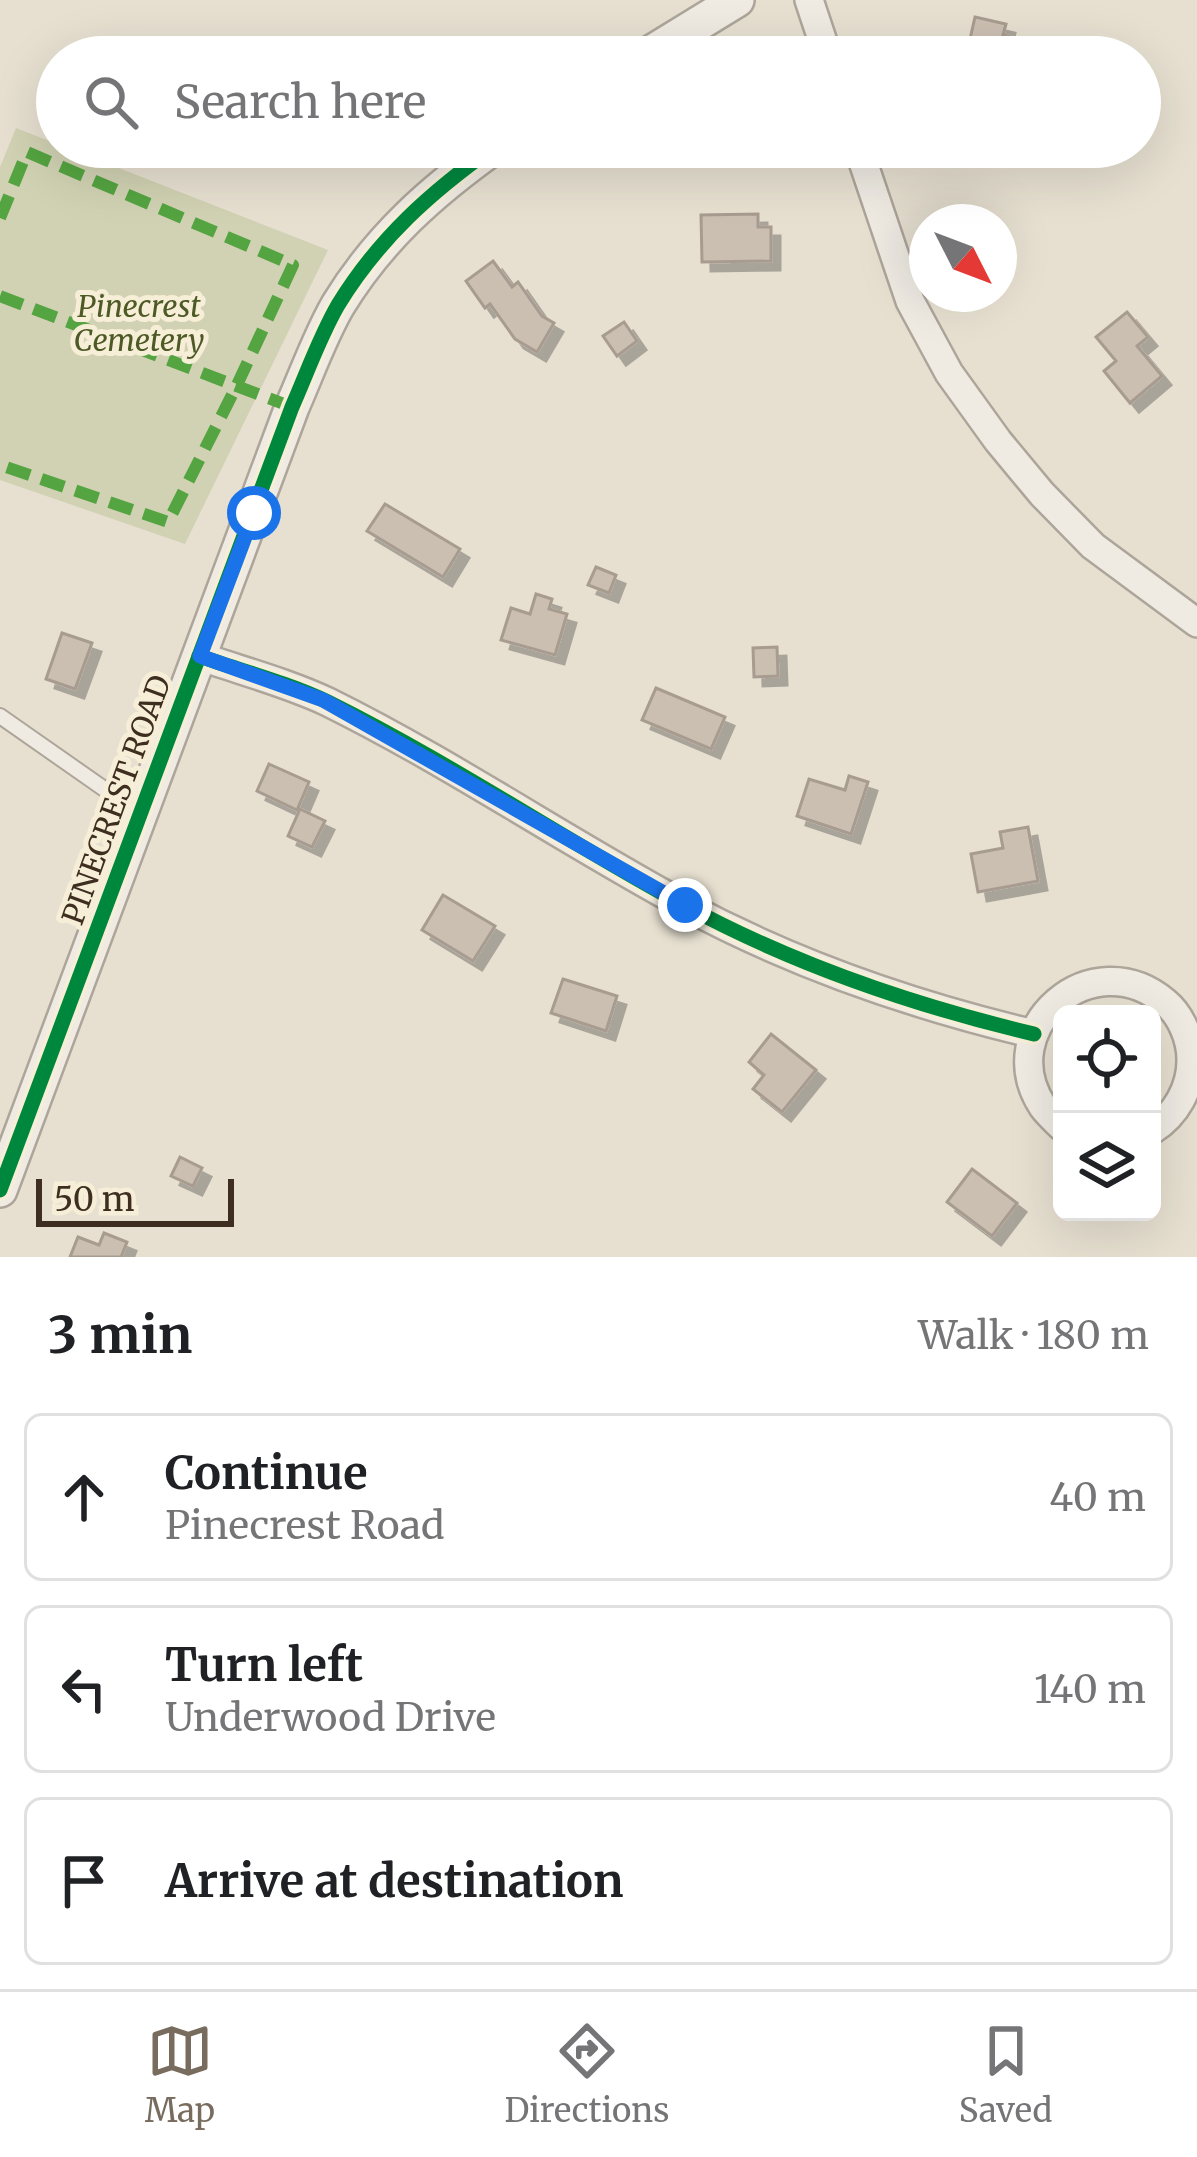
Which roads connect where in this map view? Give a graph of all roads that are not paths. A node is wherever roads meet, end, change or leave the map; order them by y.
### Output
1 (737, 0) edge
2 (809, 0) edge
3 (678, 36) edge
4 (821, 36) edge
5 (465, 168) edge
6 (865, 168) edge
7 (1197, 622) edge
8 (200, 656) junction
9 (0, 716) edge
10 (140, 814) junction
11 (1034, 1034) junction
12 (1053, 1118) edge
13 (1161, 1122) edge
14 (0, 1190) edge

1 - 3 street
2 - 4 street
5 - 8 street, PINECREST ROAD
6 - 7 street
8 - 10 street, PINECREST ROAD
8 - 11 street
9 - 10 lane
10 - 14 street, PINECREST ROAD
11 - 12 street
11 - 13 street

